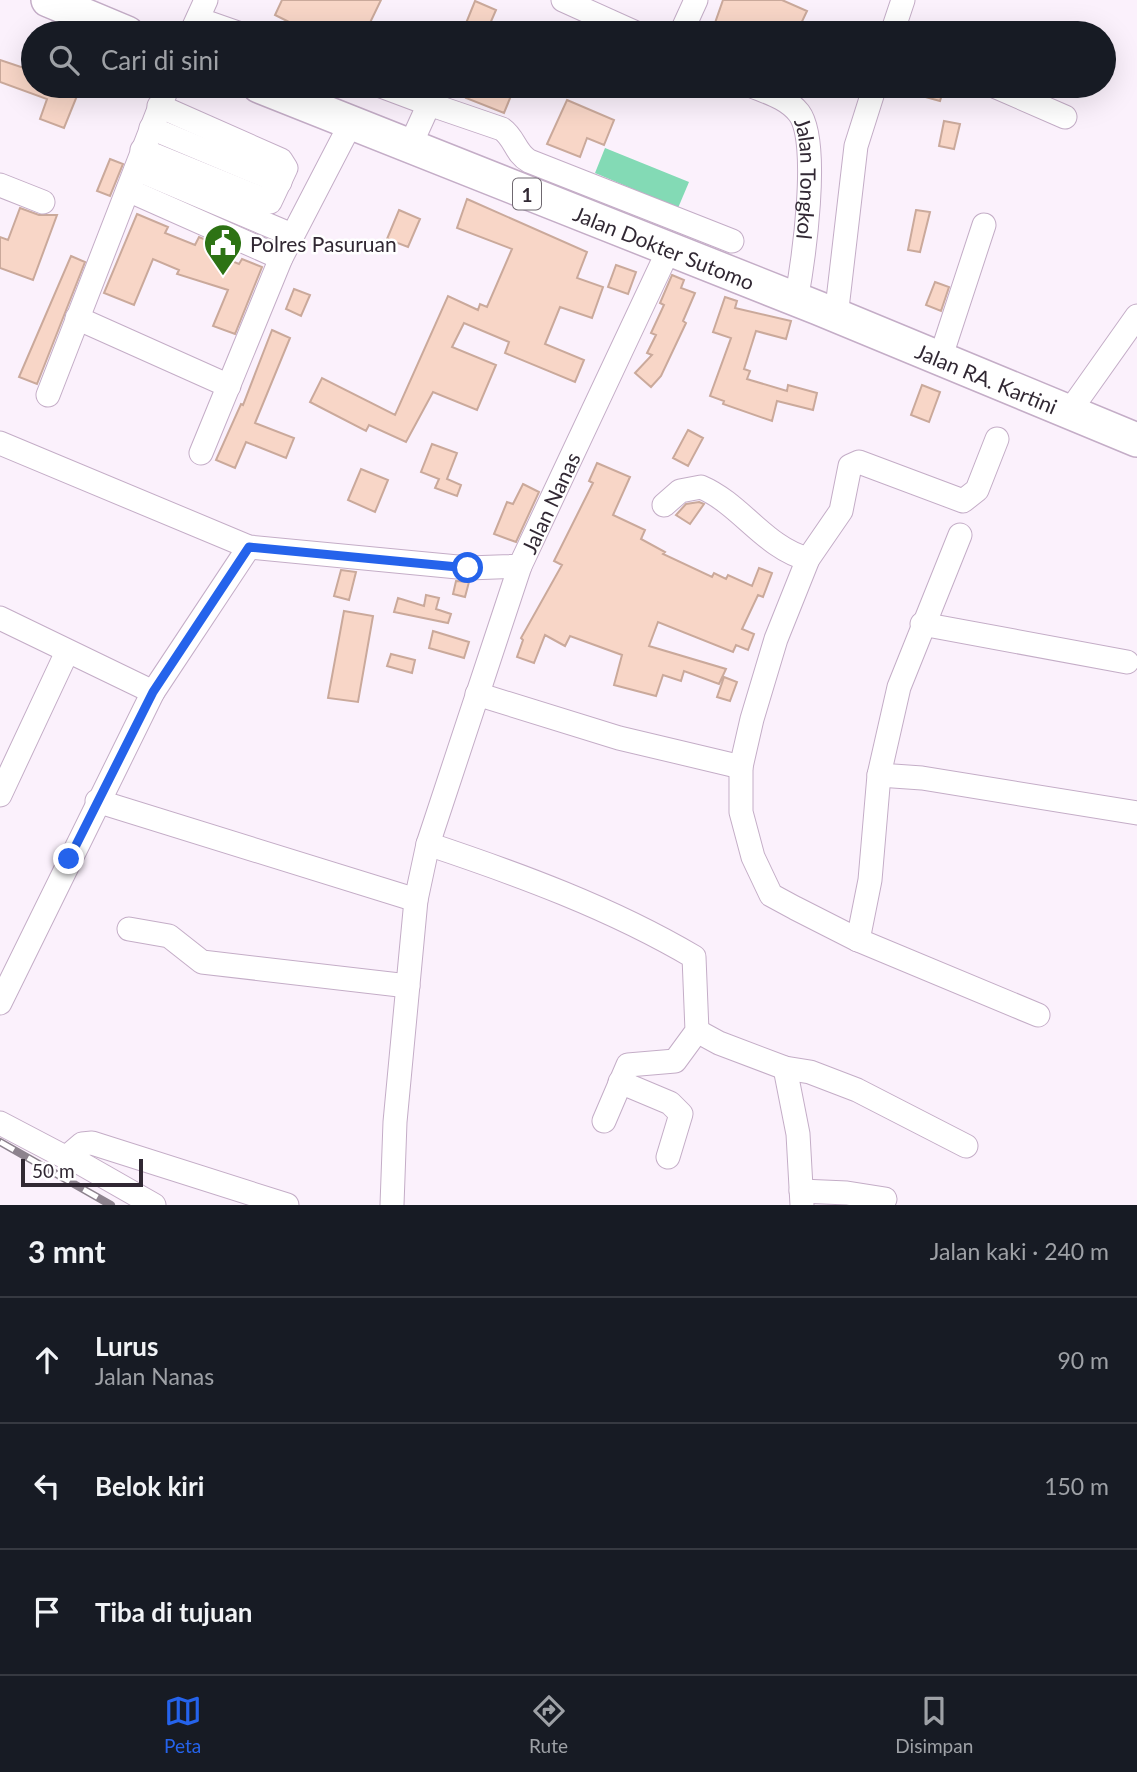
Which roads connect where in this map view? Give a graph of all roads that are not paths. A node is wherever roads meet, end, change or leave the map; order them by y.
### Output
1 (48, 0) edge
2 (563, 0) edge
3 (696, 0) edge
4 (903, 0) edge
5 (98, 21) edge
6 (609, 21) edge
7 (686, 21) edge
8 (896, 21) edge
9 (163, 98) edge
10 (168, 98) edge
11 (289, 98) edge
12 (413, 98) edge
13 (778, 98) edge
14 (871, 98) edge
15 (1021, 98) edge
16 (429, 104) junction
17 (1065, 117) dead end
18 (351, 123) junction
19 (151, 128) junction
20 (410, 146) junction
21 (136, 169) junction
22 (0, 185) edge
23 (43, 202) dead end
24 (270, 202) junction
25 (984, 225) dead end
26 (292, 235) junction
27 (732, 241) dead end
28 (668, 251) junction
29 (281, 258) junction
30 (819, 309) junction
31 (1137, 316) edge
32 (77, 318) junction
33 (940, 359) junction
34 (229, 386) junction
35 (48, 395) dead end
36 (1069, 412) junction
37 (997, 439) dead end
38 (1137, 440) edge
39 (0, 443) edge
40 (201, 453) dead end
41 (664, 505) dead end
42 (960, 535) dead end
43 (249, 547) junction
44 (793, 553) junction
45 (520, 566) junction
46 (0, 618) edge
47 (922, 624) junction
48 (66, 652) junction
49 (1127, 662) dead end
50 (153, 692) junction
51 (477, 694) junction
52 (729, 765) junction
53 (878, 775) junction
54 (0, 795) edge
55 (97, 801) junction
56 (1137, 813) edge
57 (428, 844) junction
58 (416, 900) junction
59 (129, 929) dead end
60 (858, 940) junction
61 (408, 986) junction
62 (0, 1003) edge
63 (1038, 1015) dead end
64 (697, 1031) junction
65 (793, 1069) junction
66 (620, 1082) junction
67 (604, 1121) dead end
68 (0, 1123) edge
69 (966, 1146) dead end
70 (68, 1156) junction
71 (668, 1157) dead end
72 (808, 1195) edge
73 (885, 1199) dead end
74 (154, 1205) edge
75 (287, 1205) edge
76 (392, 1205) edge

1 - 5 highway
2 - 6 street
3 - 7 street
4 - 8 street
9 - 19 street
10 - 24 street
11 - 18 highway, Jalan Dokter Sutomo / 1
12 - 16 street
13 - 30 street, Jalan Tongkol
14 - 30 street
15 - 17 street
16 - 20 street
16 - 27 street
18 - 20 highway, Jalan Dokter Sutomo / 1
18 - 26 street
19 - 21 street
19 - 24 street
20 - 28 highway, Jalan Dokter Sutomo / 1
21 - 24 street
21 - 29 street
21 - 32 street
22 - 23 street
24 - 26 street
25 - 33 street
26 - 29 street
28 - 30 highway, Jalan Dokter Sutomo / 1
28 - 45 street, Jalan Nanas
29 - 34 street
30 - 33 highway, Jalan RA. Kartini / 1
31 - 36 street
32 - 34 street
32 - 35 street
33 - 36 highway, Jalan RA. Kartini / 1
34 - 40 street
36 - 38 highway, Jalan RA. Kartini / 1
37 - 44 street
39 - 43 street, Jalan Nanas
41 - 44 street
42 - 47 street
43 - 45 street, Jalan Nanas
43 - 50 street
44 - 52 street
45 - 51 street
46 - 48 street
47 - 49 street
47 - 53 street
48 - 50 street
48 - 54 street
50 - 55 street
51 - 52 street
51 - 57 street
52 - 60 street
53 - 56 street
53 - 60 street
55 - 58 street
55 - 62 street
57 - 58 street
57 - 64 street
58 - 61 street
59 - 61 street
60 - 63 street
61 - 76 street
64 - 65 street
64 - 66 street
65 - 69 street
65 - 72 street
66 - 67 street
66 - 71 street
68 - 70 street
70 - 74 street
70 - 75 street
72 - 73 street

